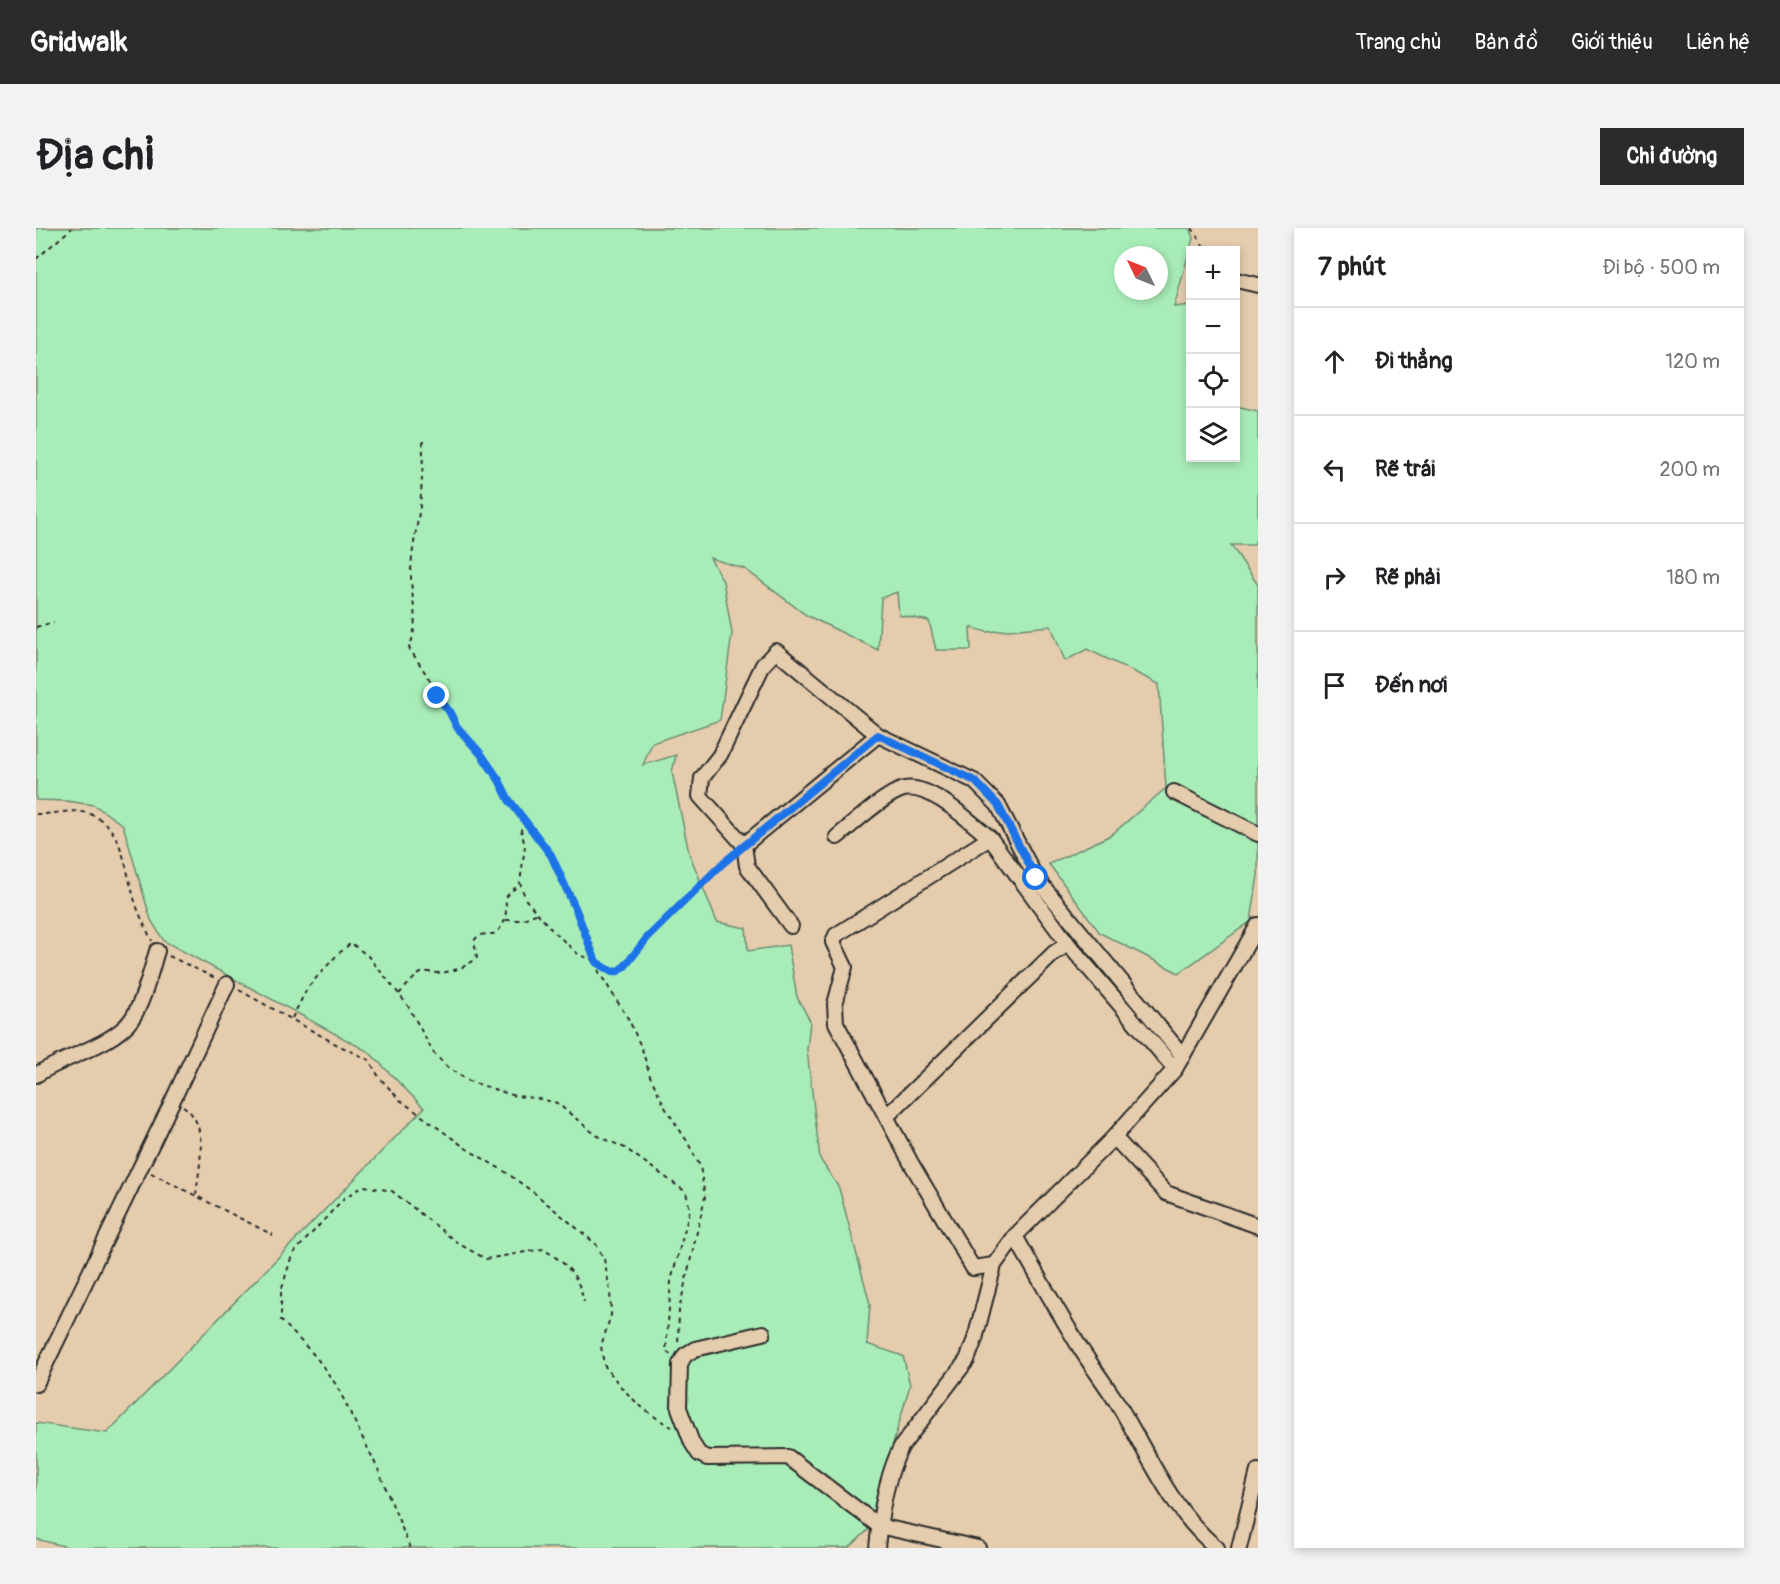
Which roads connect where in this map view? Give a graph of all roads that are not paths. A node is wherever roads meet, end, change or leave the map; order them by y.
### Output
1 (1240, 281) edge
2 (1258, 285) edge
3 (878, 735) junction
4 (1174, 792) dead end
5 (1258, 834) edge
6 (837, 837) dead end
7 (990, 838) junction
8 (744, 845) junction
9 (1258, 925) edge
10 (791, 926) dead end
11 (1068, 944) junction
12 (156, 951) road end
13 (226, 984) road end
14 (1183, 1056) junction
15 (1174, 1069) junction
16 (36, 1075) edge
17 (887, 1116) junction
18 (1114, 1137) junction
19 (1258, 1226) edge
20 (1015, 1236) junction
21 (994, 1265) junction
22 (763, 1333) dead end
23 (36, 1384) edge
24 (1258, 1471) edge
25 (879, 1526) junction
26 (877, 1548) edge
27 (978, 1548) edge
28 (1217, 1548) edge
29 (1239, 1548) edge

1 - 2 street
3 - 8 street
3 - 8 street
3 - 14 street
4 - 5 street
6 - 7 street
7 - 11 street
7 - 17 street
8 - 10 street
9 - 14 street
11 - 15 street
11 - 17 street
12 - 16 street
13 - 23 street
14 - 15 street
15 - 18 street
17 - 21 street
18 - 19 street
18 - 20 street
20 - 21 street
20 - 28 street
21 - 25 street
22 - 25 street
24 - 29 street
25 - 26 street
25 - 27 street

